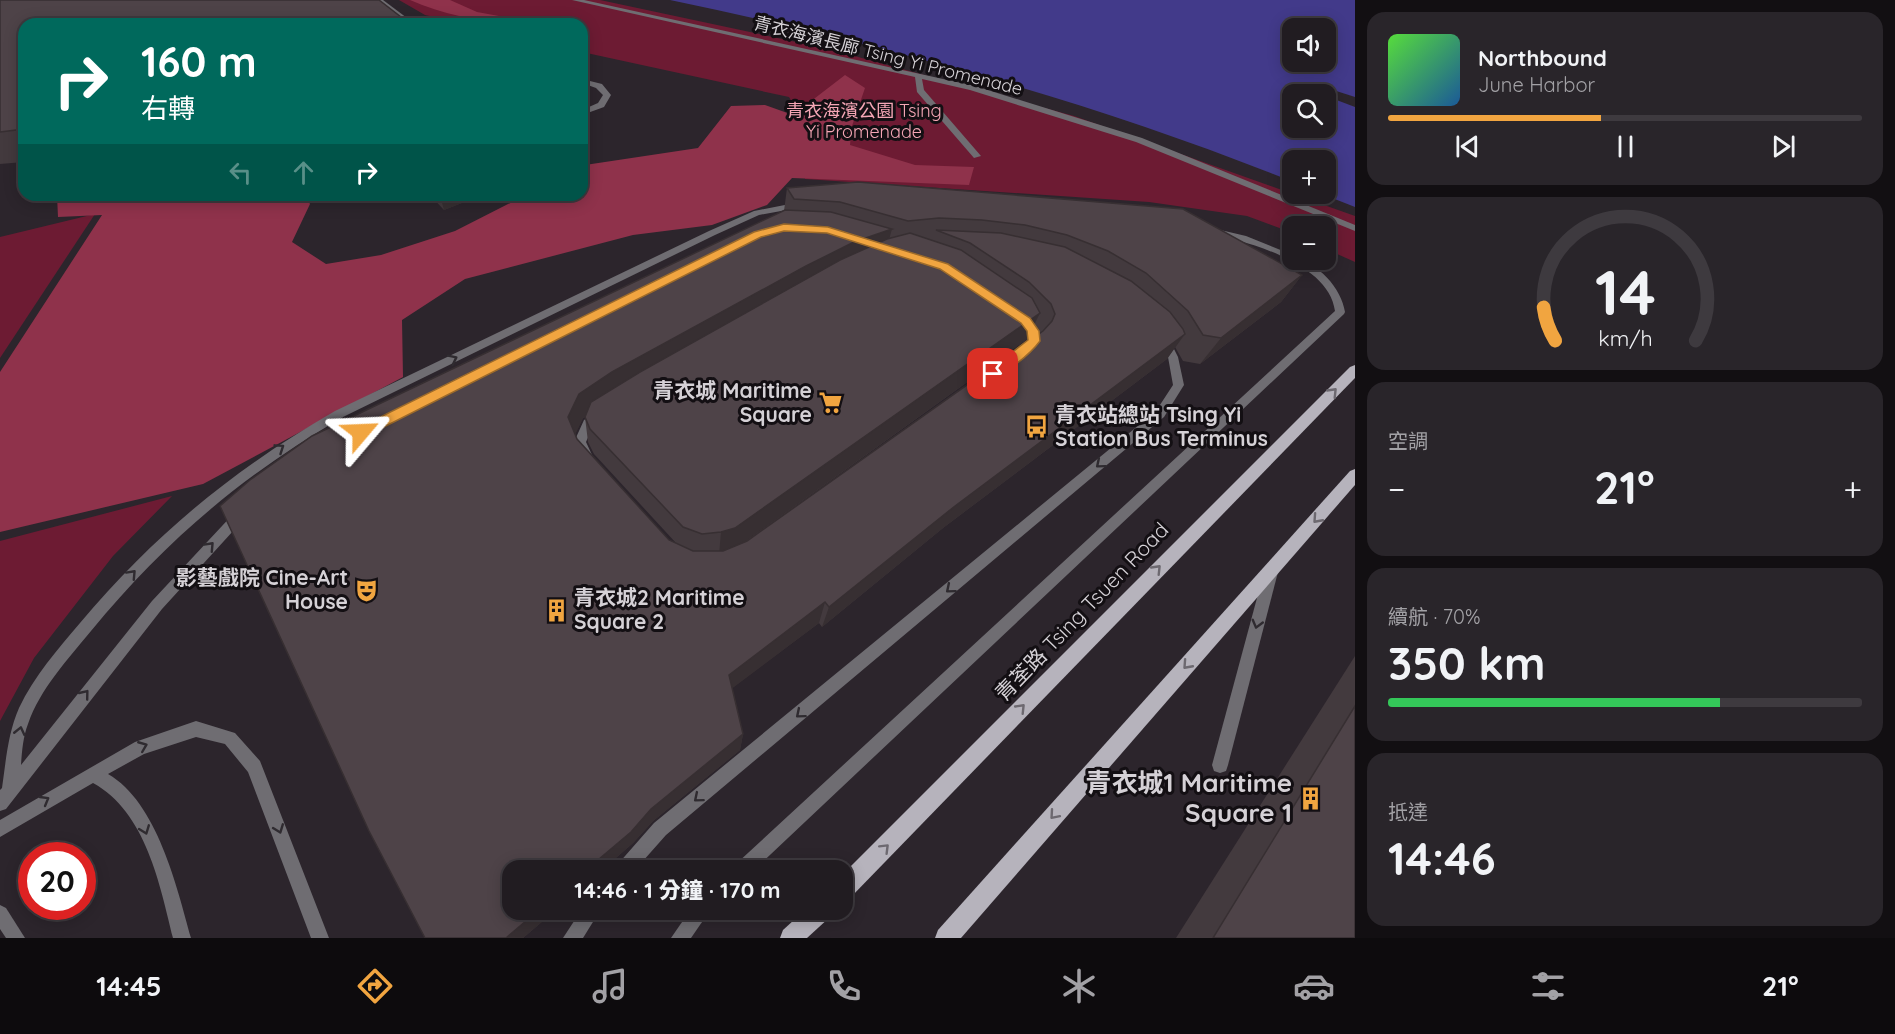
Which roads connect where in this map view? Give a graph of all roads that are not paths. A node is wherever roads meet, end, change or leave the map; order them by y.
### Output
1 (380, 0) edge
2 (575, 0) edge
3 (404, 18) edge
4 (918, 76) junction
5 (588, 83) edge
6 (588, 111) edge
7 (977, 156) dead end
8 (812, 204) edge
9 (1355, 228) edge
10 (1200, 229) edge
11 (1007, 309) edge
12 (1155, 331) edge
13 (1015, 358) edge
14 (1355, 370) edge
15 (605, 411) edge
16 (596, 467) edge
17 (1355, 475) edge
18 (249, 507) edge
19 (1272, 568) junction
20 (1220, 765) dead end
21 (92, 774) junction
22 (9, 789) junction
23 (0, 803) edge
24 (0, 829) edge
25 (633, 860) edge
26 (753, 860) edge
27 (853, 879) edge
28 (0, 914) edge
29 (585, 920) edge
30 (694, 920) edge
31 (810, 920) edge
32 (16, 938) edge
33 (182, 938) edge
34 (320, 938) edge
35 (573, 938) edge
36 (680, 938) edge
37 (791, 938) edge
38 (945, 938) edge

1 - 3 street
2 - 4 street, 青衣海濱長廊 Tsing Yi Promenade
4 - 7 street
4 - 9 street, 青衣海濱長廊 Tsing Yi Promenade
5 - 6 street
22 -> 8 street
10 - 26 street
11 - 13 street
12 -> 25 street
27 -> 14 main road, 青荃路 Tsing Tsuen Road
15 - 16 street
17 -> 19 main road
22 -> 18 street
19 -> 20 street
19 -> 38 main road
24 -> 21 street
21 -> 33 street
21 -> 34 street
22 - 23 street
28 - 32 street
29 - 35 street
30 - 36 street
31 - 37 main road

